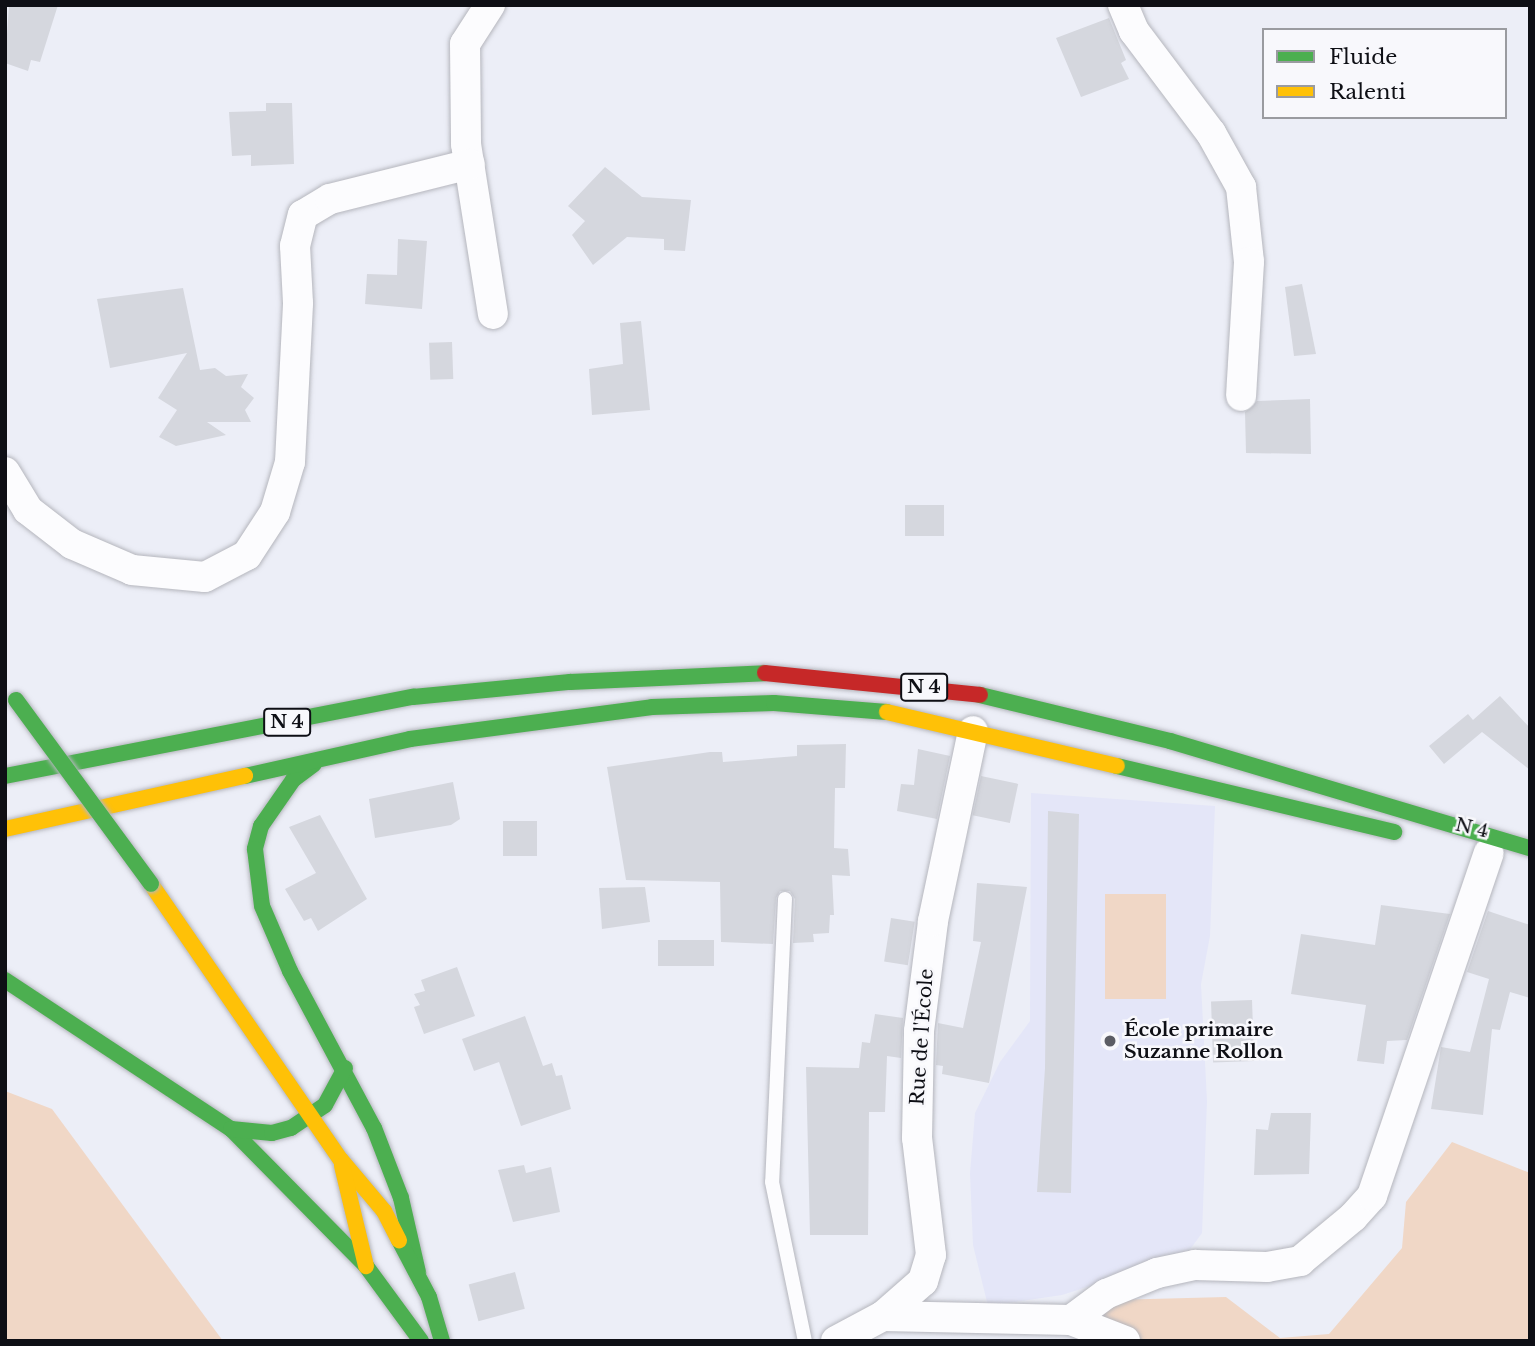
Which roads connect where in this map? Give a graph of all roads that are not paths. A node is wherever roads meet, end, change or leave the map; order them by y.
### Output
1 (490, 5) edge
2 (1123, 5) edge
3 (470, 164) junction
4 (493, 314) dead end
5 (1241, 396) dead end
6 (5, 472) edge
7 (5, 685) edge
8 (973, 731) junction
9 (316, 762) junction
10 (5, 776) edge
11 (5, 829) edge
12 (1410, 836) dead end
13 (1530, 848) edge
14 (1482, 852) joint
15 (1530, 865) edge
16 (785, 899) dead end
17 (5, 979) edge
18 (345, 1068) junction
19 (311, 1117) junction
20 (231, 1129) junction
21 (341, 1160) junction
22 (366, 1266) junction
23 (418, 1272) junction
24 (883, 1316) junction
25 (1072, 1321) junction
26 (421, 1341) edge
27 (442, 1341) edge
28 (805, 1341) edge
29 (836, 1341) edge
30 (1125, 1341) edge

1 - 3 street
2 - 5 street
3 - 4 street
3 - 6 street
7 - 19 main road, bridge
8 - 9 main road, N 4
8 - 12 main road, N 4
8 - 24 street, Rue de l'École
9 - 11 main road, N 4
9 - 18 main road
10 - 13 main road, N 4
14 - 15 main road, N 4
14 - 25 street
16 - 28 lane
17 - 20 main road
18 - 19 main road
18 - 23 main road
19 - 20 main road
19 - 21 main road
20 - 22 main road
21 - 22 main road
21 - 23 main road
22 - 26 main road
23 - 27 main road
24 - 25 street
24 - 29 street, Rue de l'École
25 - 30 street

